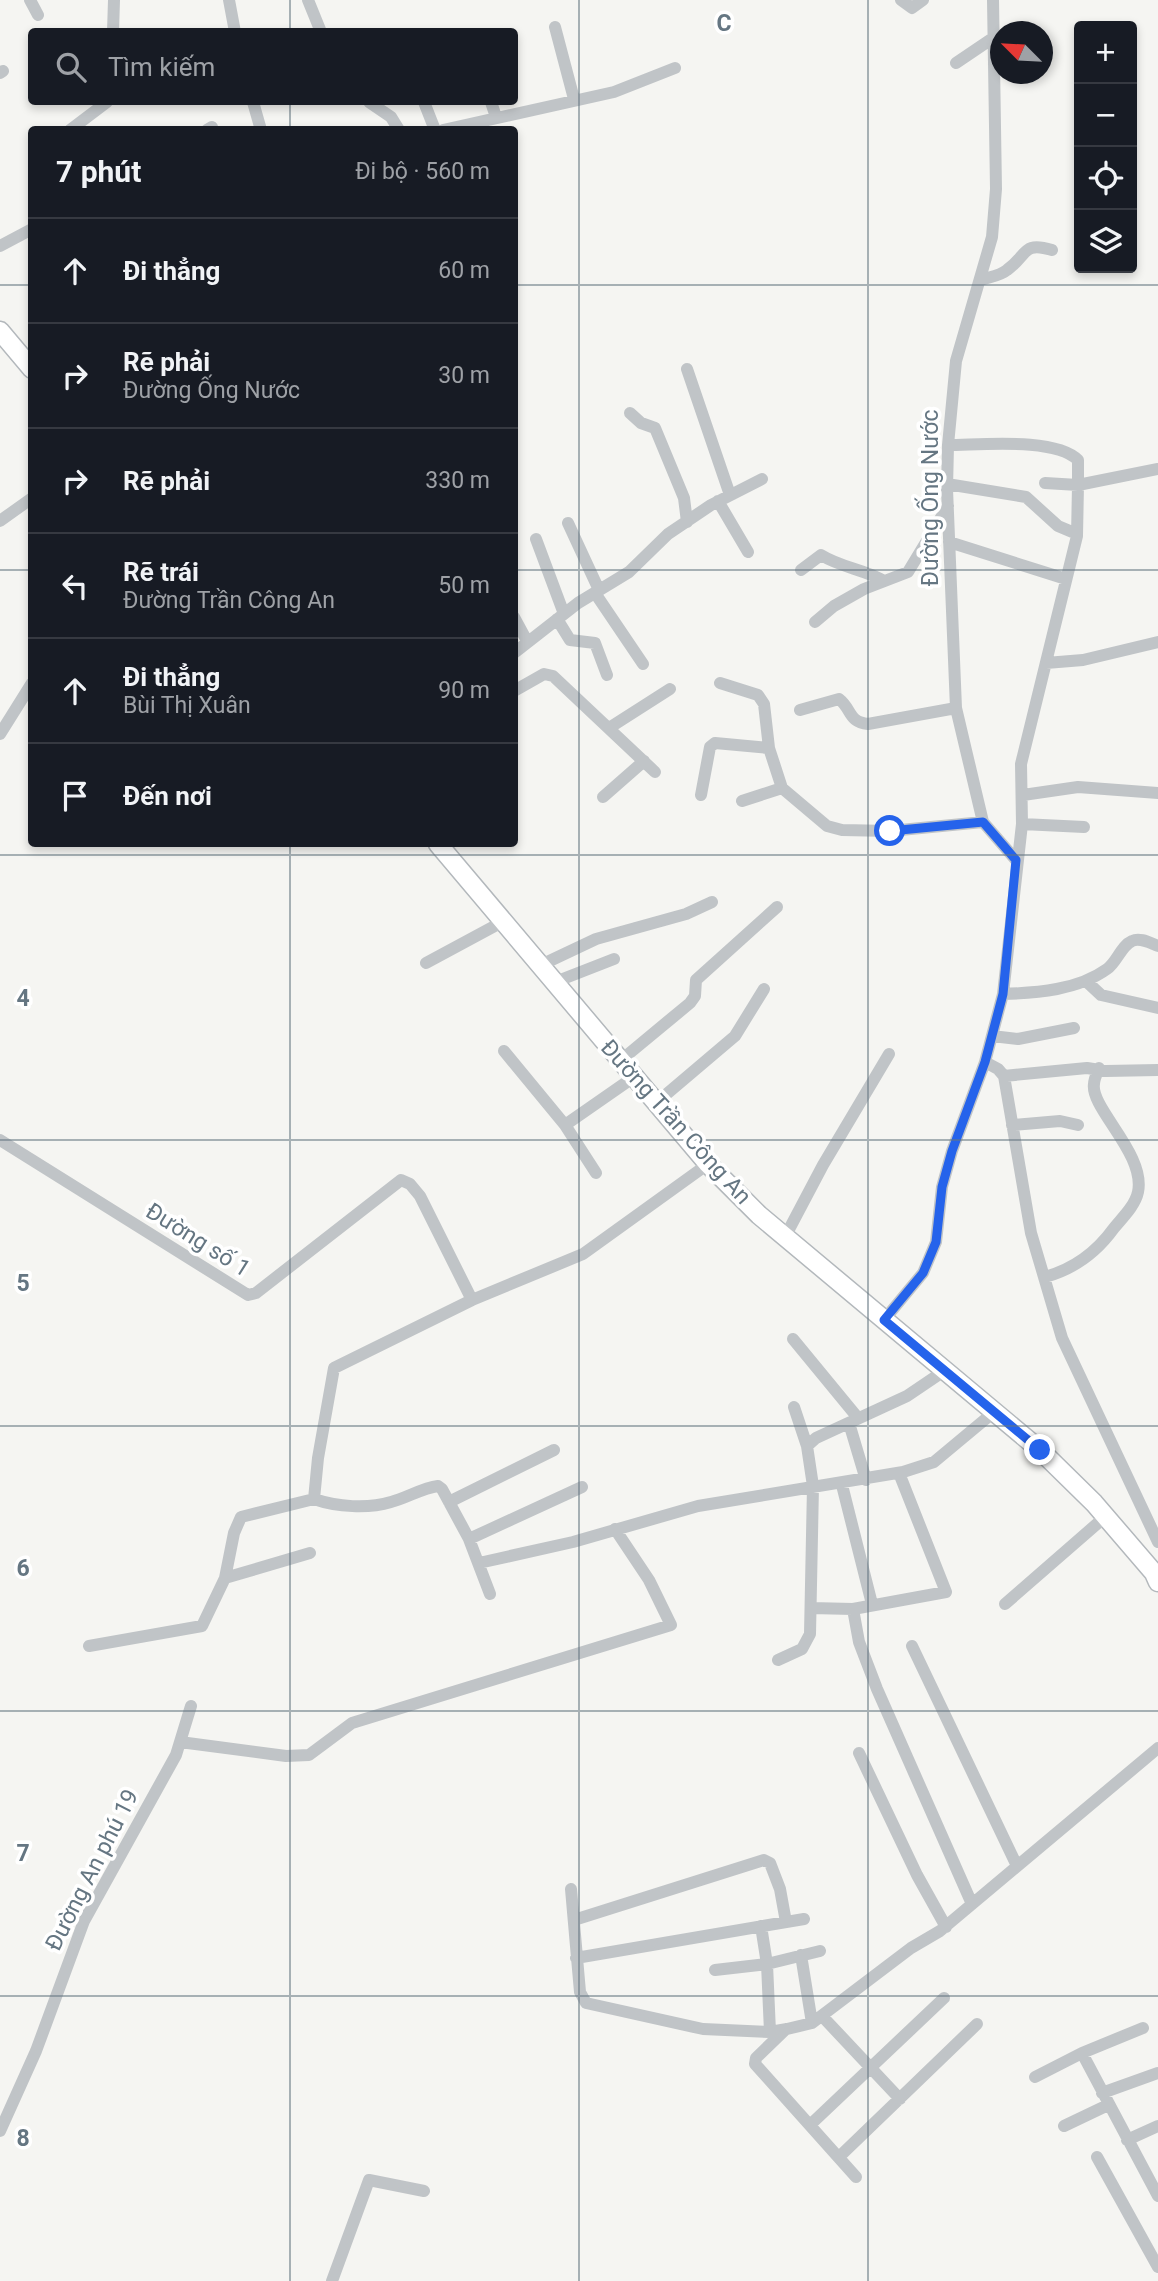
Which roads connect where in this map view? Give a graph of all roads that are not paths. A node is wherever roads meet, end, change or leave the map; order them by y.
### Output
1 (30, 0) edge
2 (114, 0) edge
3 (229, 0) edge
4 (308, 0) edge
5 (901, 0) edge
6 (923, 0) edge
7 (993, 0) edge
8 (38, 15) dead end
9 (993, 21) edge
10 (555, 27) dead end
11 (113, 28) edge
12 (234, 28) edge
13 (319, 28) edge
14 (990, 40) edge
15 (957, 63) dead end
16 (675, 68) dead end
17 (994, 84) edge
18 (574, 99) junction
19 (103, 105) edge
20 (254, 105) edge
21 (373, 105) edge
22 (425, 105) edge
23 (492, 105) edge
24 (496, 117) junction
25 (75, 126) edge
26 (260, 126) edge
27 (397, 126) edge
28 (433, 126) edge
29 (459, 126) edge
30 (28, 231) edge
31 (0, 246) edge
32 (1052, 250) dead end
33 (981, 280) junction
34 (2, 337) edge
35 (28, 365) edge
36 (687, 369) dead end
37 (630, 413) dead end
38 (948, 445) junction
39 (1158, 469) edge
40 (762, 479) dead end
41 (1045, 483) dead end
42 (947, 484) junction
43 (1078, 485) junction
44 (724, 498) junction
45 (28, 501) edge
46 (948, 506) junction
47 (0, 521) edge
48 (687, 522) junction
49 (568, 523) dead end
50 (1077, 534) junction
51 (536, 539) dead end
52 (949, 542) junction
53 (748, 552) dead end
54 (801, 570) dead end
55 (1066, 579) junction
56 (884, 581) junction
57 (597, 592) junction
58 (561, 616) junction
59 (814, 622) dead end
60 (518, 624) edge
61 (527, 641) junction
62 (1158, 642) edge
63 (518, 649) edge
64 (1046, 663) junction
65 (643, 664) dead end
66 (607, 675) dead end
67 (720, 683) dead end
68 (28, 689) edge
69 (518, 689) edge
70 (670, 689) dead end
71 (956, 708) junction
72 (800, 710) dead end
73 (609, 728) junction
74 (0, 734) edge
75 (769, 748) junction
76 (644, 761) junction
77 (655, 772) dead end
78 (782, 788) junction
79 (1158, 793) edge
80 (701, 795) dead end
81 (1023, 795) junction
82 (603, 797) dead end
83 (742, 801) dead end
84 (983, 822) junction
85 (1022, 824) junction
86 (1084, 827) dead end
87 (441, 847) edge
88 (1016, 860) junction
89 (712, 902) dead end
90 (777, 907) dead end
91 (503, 921) junction
92 (1158, 946) edge
93 (614, 959) dead end
94 (426, 963) dead end
95 (541, 965) junction
96 (1086, 981) junction
97 (555, 982) junction
98 (764, 989) dead end
99 (1003, 994) junction
100 (1158, 1008) edge
101 (1074, 1028) dead end
102 (992, 1035) junction
103 (504, 1051) dead end
104 (889, 1054) dead end
105 (620, 1061) junction
106 (985, 1062) junction
107 (1099, 1068) junction
108 (1158, 1070) edge
109 (1003, 1076) junction
110 (634, 1077) junction
111 (656, 1102) junction
112 (565, 1125) junction
113 (1012, 1125) junction
114 (1078, 1125) dead end
115 (0, 1140) edge
116 (708, 1164) junction
117 (596, 1173) dead end
118 (785, 1237) junction
119 (1045, 1277) junction
120 (469, 1294) junction
121 (884, 1320) junction
122 (793, 1339) dead end
123 (944, 1371) junction
124 (794, 1406) dead end
125 (994, 1412) junction
126 (854, 1421) junction
127 (807, 1446) junction
128 (554, 1450) dead end
129 (899, 1473) junction
130 (866, 1480) junction
131 (842, 1485) junction
132 (813, 1486) junction
133 (582, 1487) dead end
134 (314, 1499) junction
135 (449, 1502) junction
136 (1106, 1517) junction
137 (615, 1528) junction
138 (470, 1539) junction
139 (1158, 1542) edge
140 (310, 1553) dead end
141 (479, 1563) junction
142 (1157, 1574) edge
143 (225, 1578) junction
144 (490, 1594) dead end
145 (872, 1604) junction
146 (1005, 1604) dead end
147 (811, 1608) junction
148 (853, 1609) junction
149 (89, 1646) dead end
150 (912, 1646) dead end
151 (778, 1660) dead end
152 (191, 1706) dead end
153 (180, 1742) junction
154 (1158, 1748) edge
155 (859, 1753) dead end
156 (1017, 1866) junction
157 (571, 1889) dead end
158 (972, 1904) junction
159 (804, 1919) dead end
160 (574, 1920) junction
161 (786, 1922) junction
162 (761, 1926) junction
163 (946, 1927) junction
164 (820, 1951) dead end
165 (801, 1955) junction
166 (576, 1958) junction
167 (767, 1964) junction
168 (715, 1970) dead end
169 (944, 1998) dead end
170 (817, 2020) junction
171 (976, 2024) dead end
172 (1143, 2028) dead end
173 (787, 2029) junction
174 (770, 2032) junction
175 (1082, 2053) junction
176 (870, 2068) junction
177 (1158, 2073) edge
178 (1035, 2077) dead end
179 (900, 2099) junction
180 (1105, 2099) junction
181 (810, 2125) junction
182 (1064, 2126) dead end
183 (1158, 2126) edge
184 (0, 2131) edge
185 (1127, 2140) junction
186 (839, 2157) junction
187 (1097, 2157) dead end
188 (856, 2177) dead end
189 (424, 2191) dead end
190 (1158, 2196) edge
191 (1158, 2267) edge
192 (332, 2281) edge

1 - 8 street
2 - 11 street
3 - 12 street
4 - 13 street
5 - 6 street
7 - 9 street, Đường Ống Nước
10 - 18 street
14 - 15 street
16 - 18 street
17 - 33 street, Đường Ống Nước
18 - 24 street
19 - 25 street
20 - 26 street
21 - 27 street
22 - 28 street
23 - 24 street
24 - 29 street
30 - 31 street
32 - 33 street
33 - 38 street, Đường Ống Nước
34 - 35 main road
36 - 44 street
37 - 48 street
38 - 42 street, Đường Ống Nước
38 - 43 street
39 - 43 street
40 - 44 street
41 - 43 street
42 - 46 street, Đường Ống Nước
42 - 50 street
43 - 50 street
44 - 48 street
44 - 53 street
45 - 47 street
46 - 52 street, Đường Ống Nước
46 - 56 street
48 - 57 street
49 - 57 street
50 - 55 street
51 - 58 street
52 - 55 street
52 - 71 street, Đường Ống Nước
54 - 56 street
55 - 64 street
56 - 59 street
57 - 58 street
57 - 65 street
58 - 61 street
58 - 66 street
60 - 61 street
61 - 63 street
62 - 64 street
64 - 81 street
67 - 75 street
68 - 74 street
69 - 73 street
70 - 73 street
71 - 72 street
71 - 84 street, Đường Ống Nước
73 - 76 street
75 - 78 street
75 - 80 street
76 - 77 street
76 - 82 street
78 - 83 street
78 - 84 street
79 - 81 street
81 - 85 street
84 - 88 street, Đường Ống Nước
85 - 86 street
85 - 88 street
87 - 91 main road, Đường Trần Công An
88 - 99 street
89 - 95 street
90 - 105 street
91 - 94 street
91 - 95 main road, Đường Trần Công An
92 - 96 street
93 - 97 street
95 - 97 main road, Đường Trần Công An
96 - 99 street
96 - 100 street
97 - 105 main road, Đường Trần Công An
98 - 111 street
99 - 102 street
101 - 102 street
102 - 106 street
103 - 112 street
104 - 118 street
105 - 110 main road, Đường Trần Công An
106 - 109 street
106 - 121 street
107 - 108 street
107 - 109 street
107 - 119 street
109 - 113 street
110 - 111 main road, Đường Trần Công An
110 - 112 street
111 - 116 main road, Đường Trần Công An
112 - 117 street
113 - 114 street
113 - 119 street
115 - 120 street, Đường số 1
116 - 118 main road, Đường Trần Công An
116 - 120 street
118 - 121 main road, Đường Trần Công An
119 - 139 street
120 - 134 street
121 - 123 main road, Đường Trần Công An
122 - 126 street
123 - 125 main road, Đường Trần Công An
123 - 126 street
124 - 127 street
125 - 129 street
125 - 136 main road, Đường Trần Công An
126 - 127 street
126 - 130 street
127 - 132 street
128 - 135 street
129 - 130 street
129 - 145 street
130 - 131 street
131 - 132 street
131 - 145 street
132 - 137 street
132 - 147 street
133 - 138 street
134 - 135 street
134 - 143 street
135 - 138 street
136 - 142 main road, Đường Trần Công An
136 - 146 street
137 - 141 street
137 - 153 street
138 - 141 street
140 - 143 street
141 - 144 street
143 - 149 street
145 - 148 street
147 - 148 street
147 - 151 street
148 - 158 street
150 - 156 street
152 - 153 street, Đường An phú 19
153 - 184 street, Đường An phú 19
154 - 156 street
155 - 163 street
156 - 158 street
157 - 160 street
158 - 163 street
159 - 161 street
160 - 161 street
160 - 166 street
161 - 162 street
162 - 166 street
162 - 167 street
163 - 170 street
164 - 165 street
165 - 167 street
165 - 170 street
166 - 174 street
167 - 168 street
167 - 174 street
169 - 176 street
170 - 173 street
170 - 176 street
171 - 179 street
172 - 175 street
173 - 174 street
173 - 181 street
175 - 178 street
175 - 180 street
176 - 179 street
176 - 181 street
177 - 180 street
179 - 186 street
180 - 182 street
180 - 185 street
181 - 186 street
183 - 185 street
185 - 190 street
186 - 188 street
187 - 191 street
189 - 192 street

